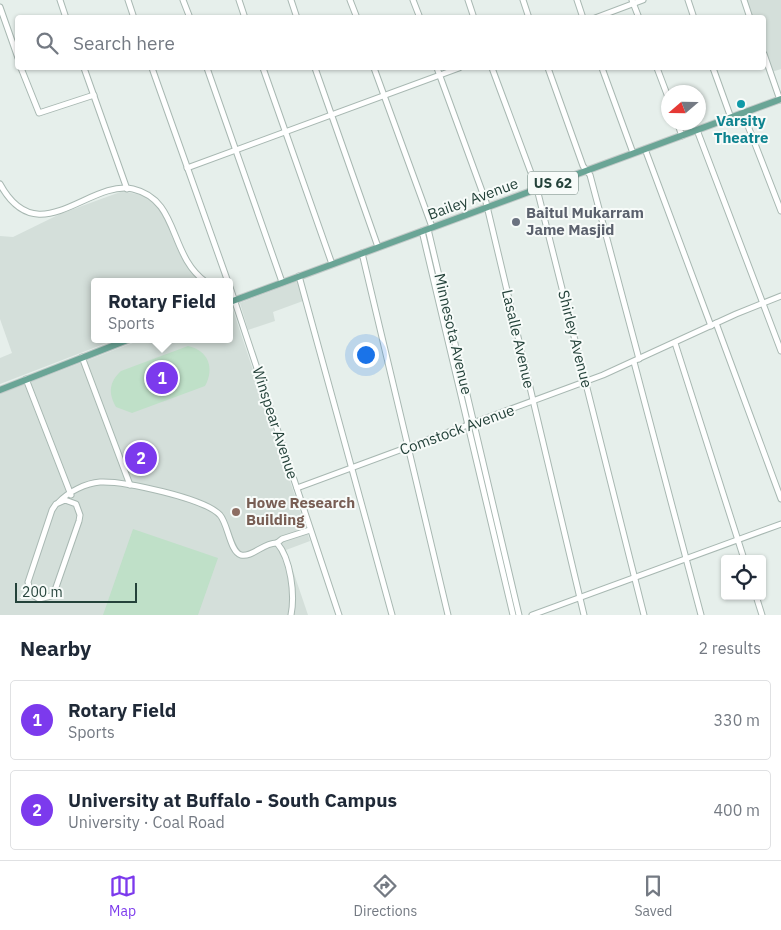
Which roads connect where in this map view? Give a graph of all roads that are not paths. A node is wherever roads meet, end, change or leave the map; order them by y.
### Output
1 (60, 0) edge
2 (128, 0) edge
3 (183, 0) edge
4 (239, 0) edge
5 (291, 0) edge
6 (350, 0) edge
7 (413, 0) edge
8 (468, 0) edge
9 (523, 0) edge
10 (577, 0) edge
11 (643, 0) edge
12 (688, 0) edge
13 (744, 0) edge
14 (633, 2) edge
15 (0, 7) edge
16 (65, 15) edge
17 (133, 15) edge
18 (189, 15) edge
19 (244, 15) edge
20 (296, 15) edge
21 (355, 15) edge
22 (419, 15) edge
23 (473, 15) edge
24 (528, 15) edge
25 (582, 15) edge
26 (602, 15) edge
27 (638, 15) edge
28 (693, 15) edge
29 (749, 15) edge
30 (15, 50) edge
31 (766, 60) edge
32 (22, 70) edge
33 (85, 70) edge
34 (153, 70) edge
35 (208, 70) edge
36 (263, 70) edge
37 (316, 70) edge
38 (375, 70) edge
39 (438, 70) edge
40 (453, 70) edge
41 (493, 70) edge
42 (549, 70) edge
43 (603, 70) edge
44 (659, 70) edge
45 (714, 70) edge
46 (440, 74) junction
47 (664, 85) edge
48 (94, 95) junction
49 (384, 95) junction
50 (780, 99) edge
51 (743, 113) junction
52 (331, 114) junction
53 (731, 118) junction
54 (706, 127) edge
55 (680, 130) edge
56 (697, 130) joint
57 (285, 132) junction
58 (682, 136) junction
59 (645, 149) junction
60 (236, 150) junction
61 (634, 153) junction
62 (187, 168) junction
63 (586, 170) junction
64 (0, 184) edge
65 (126, 189) junction
66 (537, 189) junction
67 (487, 207) junction
68 (781, 211) edge
69 (427, 229) junction
70 (378, 247) junction
71 (362, 253) junction
72 (332, 264) junction
73 (299, 276) junction
74 (202, 278) edge
75 (227, 278) edge
76 (282, 282) junction
77 (781, 296) edge
78 (233, 301) edge
79 (763, 303) junction
80 (233, 304) edge
81 (713, 325) junction
82 (451, 327) junction
83 (445, 328) junction
84 (119, 343) edge
85 (675, 343) junction
86 (781, 351) edge
87 (82, 357) junction
88 (636, 360) junction
89 (26, 379) junction
90 (586, 382) junction
91 (0, 390) edge
92 (533, 401) junction
93 (471, 425) junction
94 (409, 448) junction
95 (351, 468) junction
96 (130, 485) junction
97 (296, 488) junction
98 (70, 493) junction
99 (781, 499) edge
100 (59, 502) junction
101 (76, 504) junction
102 (494, 522) junction
103 (781, 524) edge
104 (310, 530) junction
105 (738, 540) junction
106 (277, 543) junction
107 (743, 555) edge
108 (686, 558) junction
109 (634, 577) junction
110 (580, 597) junction
111 (757, 600) edge
112 (291, 615) edge
113 (339, 615) edge
114 (392, 615) edge
115 (448, 615) edge
116 (513, 615) edge
117 (519, 615) edge
118 (532, 615) edge
119 (584, 615) edge
120 (644, 615) edge
121 (702, 615) edge
122 (762, 615) edge

1 - 16 street
2 - 17 street
3 - 18 street
4 - 19 street
5 - 20 street
6 - 21 street
7 - 22 street
8 - 23 street
9 - 24 street
10 - 25 street
11 - 14 street
12 - 28 street
13 - 29 street
14 - 26 street
14 - 27 street
15 - 30 street
31 - 50 street
32 - 48 street
33 - 48 street
34 - 62 street
35 - 60 street
36 - 57 street
37 - 52 street
38 - 49 street, Minnesota Avenue
39 - 46 street, Lasalle Avenue
40 - 46 street
41 - 66 street, Shirley Avenue
42 - 63 street
43 - 61 street
44 - 47 street
45 - 53 street
46 - 49 street
46 - 67 street, Lasalle Avenue
48 - 65 street
49 - 52 street
49 - 69 street, Minnesota Avenue
50 - 51 main road, Bailey Avenue / US 62
51 - 53 main road, Bailey Avenue / US 62
51 - 68 street
52 - 57 street
52 - 70 street
53 - 54 main road, Bailey Avenue / US 62
55 - 58 street
56 - 58 main road, Bailey Avenue / US 62
56 - 79 street
57 - 60 street
57 - 72 street
58 - 59 main road, Bailey Avenue / US 62
59 - 61 main road, Bailey Avenue / US 62
59 - 81 street
60 - 62 street
60 - 76 street
61 - 63 main road, Bailey Avenue / US 62
62 - 75 street
63 - 66 main road, Bailey Avenue / US 62
63 - 88 street
64 - 65 street
65 - 74 street
66 - 67 main road, Bailey Avenue / US 62
66 - 90 street, Shirley Avenue
67 - 69 main road, Bailey Avenue / US 62
67 - 92 street, Lasalle Avenue
69 - 70 main road, Bailey Avenue / US 62
69 - 82 street, Minnesota Avenue
69 - 83 street, Minnesota Avenue
70 - 71 main road, Bailey Avenue / US 62
71 - 72 main road, Bailey Avenue / US 62
71 - 94 street
72 - 73 main road, Bailey Avenue / US 62
73 - 76 main road, Bailey Avenue / US 62
73 - 95 street
76 - 78 main road, Bailey Avenue / US 62
77 - 79 street, Comstock Avenue
79 - 81 street, Comstock Avenue
79 - 86 street
80 - 97 street, Winspear Avenue
81 - 85 street, Comstock Avenue
81 - 99 street
82 - 83 street
82 - 93 street, Minnesota Avenue
83 - 93 street, Minnesota Avenue
84 - 87 main road
85 - 88 street, Comstock Avenue
85 - 105 street
87 - 89 main road
87 - 96 street
88 - 90 street, Comstock Avenue
88 - 108 street
89 - 91 main road
89 - 98 street
90 - 92 street, Comstock Avenue
90 - 109 street, Shirley Avenue
92 - 93 street, Comstock Avenue
92 - 110 street, Lasalle Avenue
93 - 94 street, Comstock Avenue
93 - 102 street, Minnesota Avenue
94 - 95 street, Comstock Avenue
94 - 115 street
95 - 97 street, Comstock Avenue
95 - 114 street
96 - 98 street
96 - 106 street
97 - 104 street, Winspear Avenue
98 - 100 street
98 - 101 street
100 - 101 street
100 - 101 street
102 - 116 street, Minnesota Avenue
102 - 117 street, Minnesota Avenue
103 - 105 street
104 - 106 street
104 - 113 street, Winspear Avenue
105 - 107 street
105 - 108 street
106 - 112 street
108 - 109 street
108 - 121 street
109 - 110 street
109 - 120 street, Shirley Avenue
110 - 118 street
110 - 119 street, Lasalle Avenue
111 - 122 street

